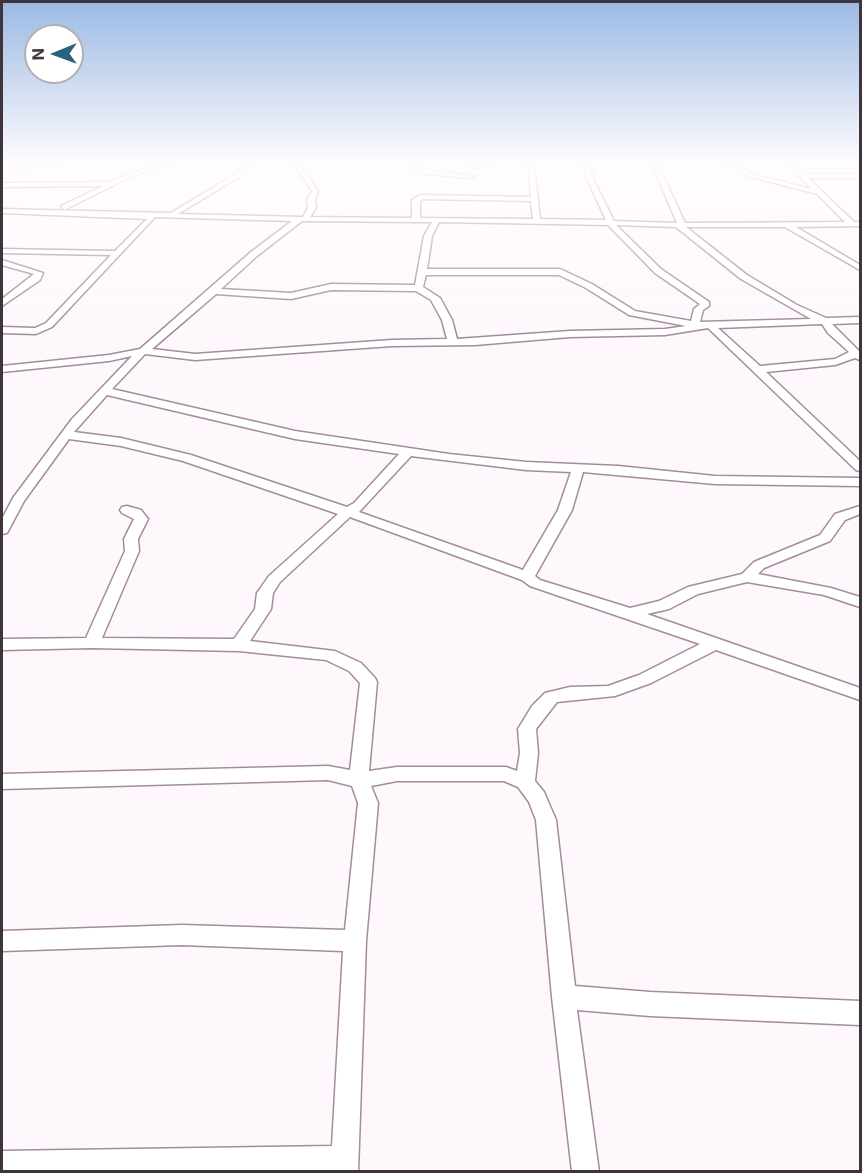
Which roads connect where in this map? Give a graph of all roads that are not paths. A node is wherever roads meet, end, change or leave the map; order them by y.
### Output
1 (152, 219) edge
2 (296, 219) edge
3 (303, 219) junction
4 (608, 219) edge
5 (677, 219) edge
6 (416, 220) joint
7 (437, 220) junction
8 (537, 221) joint
9 (610, 223) junction
10 (787, 224) junction
11 (856, 224) edge
12 (680, 225) junction
13 (2, 251) edge
14 (116, 253) junction
15 (2, 263) edge
16 (861, 268) edge
17 (423, 272) junction
18 (417, 288) junction
19 (214, 291) junction
20 (2, 303) edge
21 (861, 320) edge
22 (826, 322) junction
23 (705, 326) junction
24 (2, 330) edge
25 (453, 342) junction
26 (143, 351) junction
27 (857, 355) edge
28 (2, 369) edge
29 (756, 370) junction
30 (105, 391) junction
31 (66, 435) junction
32 (408, 452) junction
33 (861, 467) edge
34 (578, 469) junction
35 (861, 482) edge
36 (127, 510) dead end
37 (861, 510) edge
38 (347, 513) junction
39 (2, 530) edge
40 (527, 577) junction
41 (747, 577) junction
42 (861, 602) edge
43 (628, 614) junction
44 (92, 643) junction
45 (716, 643) junction
46 (2, 645) edge
47 (239, 645) junction
48 (861, 694) edge
49 (359, 780) junction
50 (2, 782) edge
51 (525, 782) junction
52 (2, 940) edge
53 (355, 941) junction
54 (564, 997) junction
55 (861, 1012) edge
56 (2, 1164) edge
57 (344, 1165) edge
58 (586, 1172) edge

1 - 14 street
2 - 3 street
3 - 6 street
3 - 19 street
4 - 9 street
5 - 12 street
6 - 7 street
7 - 8 street
7 - 17 street
8 - 9 street
9 - 12 street
9 - 23 street
10 - 11 street
10 - 12 street
10 - 16 street
12 - 22 street
13 - 14 street
14 - 24 street
15 - 20 street
17 - 18 street
17 - 23 street
18 - 19 street
18 - 25 street
19 - 26 street
21 - 22 street
22 - 23 street
22 - 27 street
23 - 25 street
23 - 29 street
25 - 26 street
26 - 28 street
26 - 30 street
27 - 29 street
29 - 33 street
30 - 31 street
30 - 32 street
31 - 38 street
31 - 39 street
32 - 34 street
32 - 38 street
34 - 35 street
34 - 40 street
36 - 44 street
37 - 41 street
38 - 40 street
38 - 47 street
40 - 43 street
41 - 42 street
41 - 43 street
43 - 45 street
44 - 46 street
44 - 47 street
45 - 48 street
45 - 51 street
47 - 49 street
49 - 50 street
49 - 51 street
49 - 53 street
51 - 54 street
52 - 53 street
53 - 57 street
54 - 55 street
54 - 58 street
56 - 57 street

